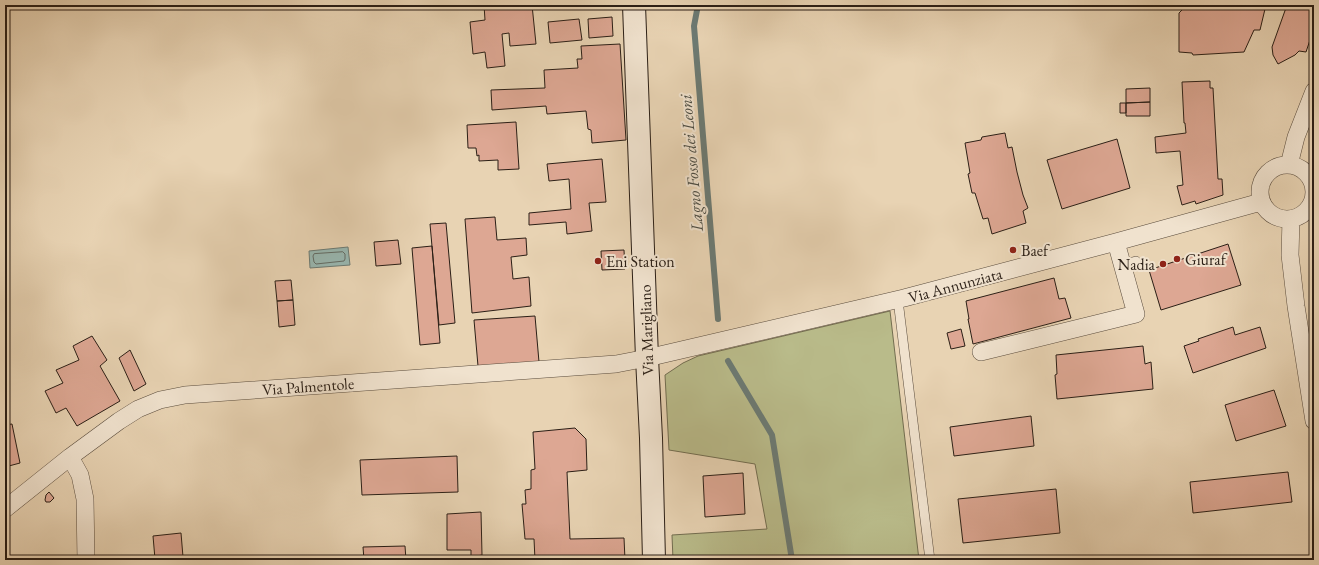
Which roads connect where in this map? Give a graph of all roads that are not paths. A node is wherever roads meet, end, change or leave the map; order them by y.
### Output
1 (634, 5) edge
2 (1314, 91) edge
3 (1289, 165) junction
4 (1314, 186) edge
5 (1261, 202) junction
6 (1291, 219) junction
7 (1116, 242) junction
8 (898, 300) junction
9 (981, 352) dead end
10 (647, 358) junction
11 (1314, 421) edge
12 (70, 457) junction
13 (5, 509) edge
14 (86, 560) edge
15 (654, 560) edge
16 (930, 560) edge

1 - 10 street, Via Marigliano
2 - 3 street
3 - 4 street
3 - 5 street
4 - 6 street
5 - 6 street
5 - 7 street, Via Annunziata
6 - 11 street
7 - 8 street, Via Annunziata
7 - 9 street
8 - 10 street, Via Annunziata
8 - 16 lane
10 - 12 street, Via Palmentole
10 - 15 street, Via Marigliano
12 - 13 street, Via Palmentole
12 - 14 street

